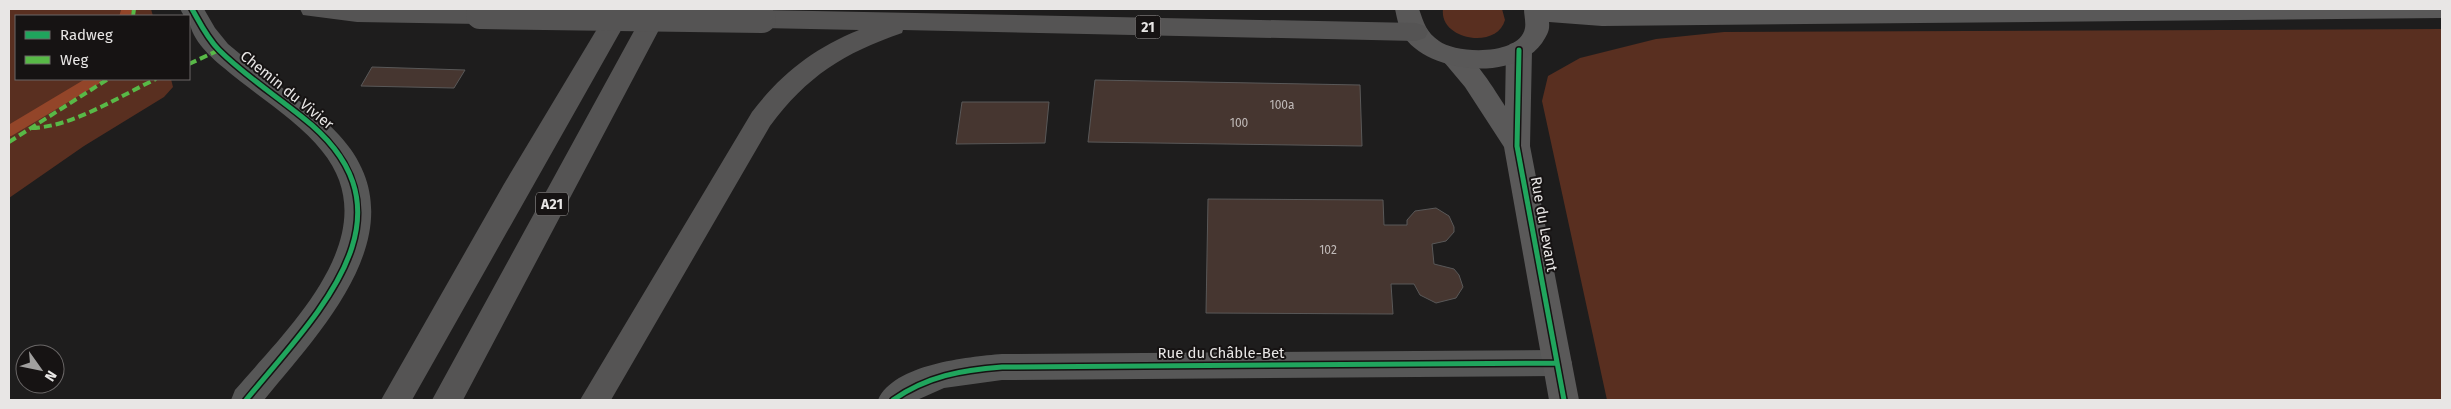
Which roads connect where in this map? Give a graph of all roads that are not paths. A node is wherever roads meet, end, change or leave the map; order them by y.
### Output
1 (192, 9) edge
2 (312, 9) edge
3 (608, 9) edge
4 (621, 9) edge
5 (658, 9) edge
6 (1407, 9) edge
7 (2442, 10) edge
8 (1537, 11) edge
9 (919, 20) junction
10 (1416, 32) junction
11 (1519, 50) junction
12 (1452, 56) junction
13 (584, 68) junction
14 (1518, 146) junction
15 (1557, 362) junction
16 (246, 400) edge
17 (396, 400) edge
18 (447, 400) edge
19 (595, 400) edge
20 (893, 400) edge
21 (1564, 400) edge

1 - 16 street, Chemin du Vivier
2 - 9 highway, 21, bridge
3 - 13 highway
4 - 13 highway, A21
5 - 18 highway, A21
6 - 10 main road
7 - 8 main road
8 - 11 main road
9 - 10 highway, 21
9 - 19 highway
10 - 12 main road
11 - 12 main road
11 - 14 street, Rue du Levant
12 - 14 street, Rue du Levant
13 - 17 highway, A21
14 - 15 street, Rue du Levant
15 - 20 street, Rue du Châble-Bet
15 - 21 street, Rue du Levant

